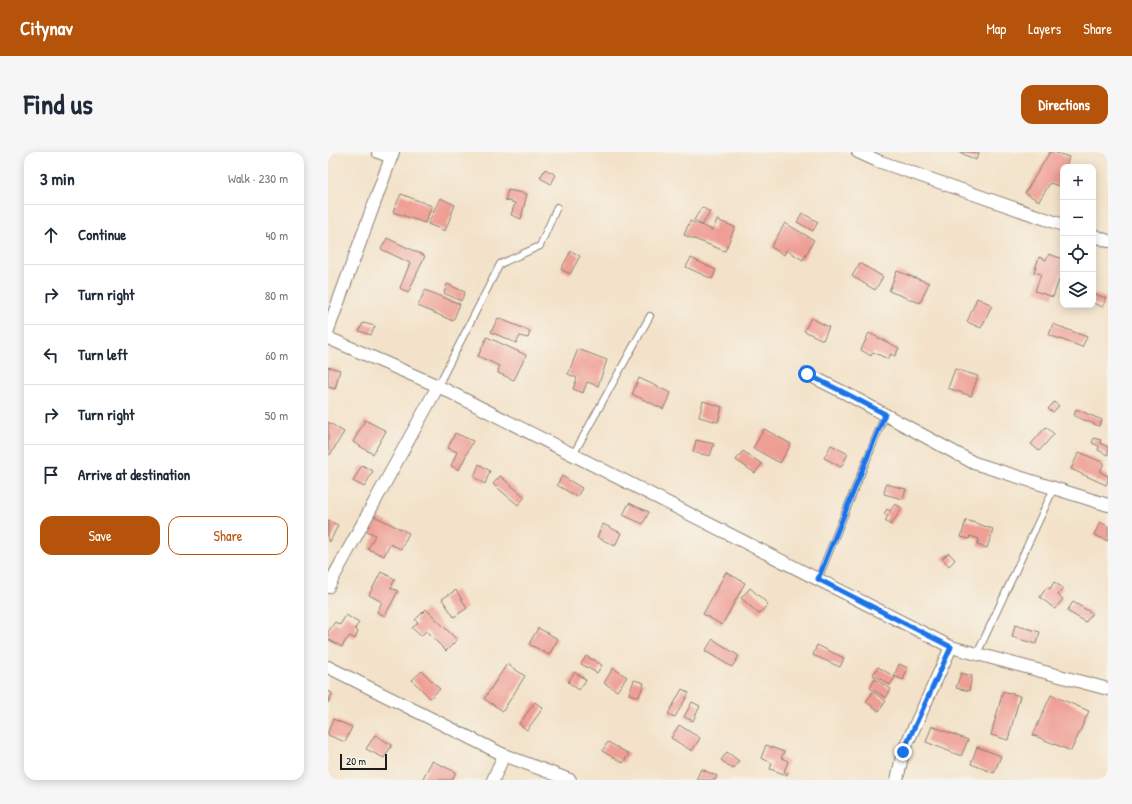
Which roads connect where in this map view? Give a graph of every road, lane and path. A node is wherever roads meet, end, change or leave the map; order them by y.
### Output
1 (378, 152) edge
2 (858, 152) edge
3 (392, 155) edge
4 (557, 207) dead end
5 (1060, 224) edge
6 (1096, 236) edge
7 (1108, 241) edge
8 (650, 316) dead end
9 (328, 330) edge
10 (328, 338) edge
11 (807, 374) dead end
12 (438, 386) junction
13 (885, 414) junction
14 (573, 455) junction
15 (1054, 488) junction
16 (1108, 505) edge
17 (818, 579) junction
18 (328, 587) edge
19 (951, 647) junction
20 (977, 654) junction
21 (328, 667) edge
22 (1108, 689) edge
23 (504, 755) junction
24 (493, 780) edge
25 (570, 780) edge
26 (897, 780) edge

1 - 3 street
2 - 5 street
3 - 9 street
4 - 12 lane
6 - 7 street
8 - 14 lane
10 - 12 street
11 - 13 street
12 - 14 street
12 - 18 street
13 - 15 street
13 - 17 lane
14 - 17 street
15 - 16 street
15 - 20 lane
17 - 19 street
19 - 20 street
19 - 26 street
20 - 22 street
21 - 23 street
23 - 24 street
23 - 25 street

